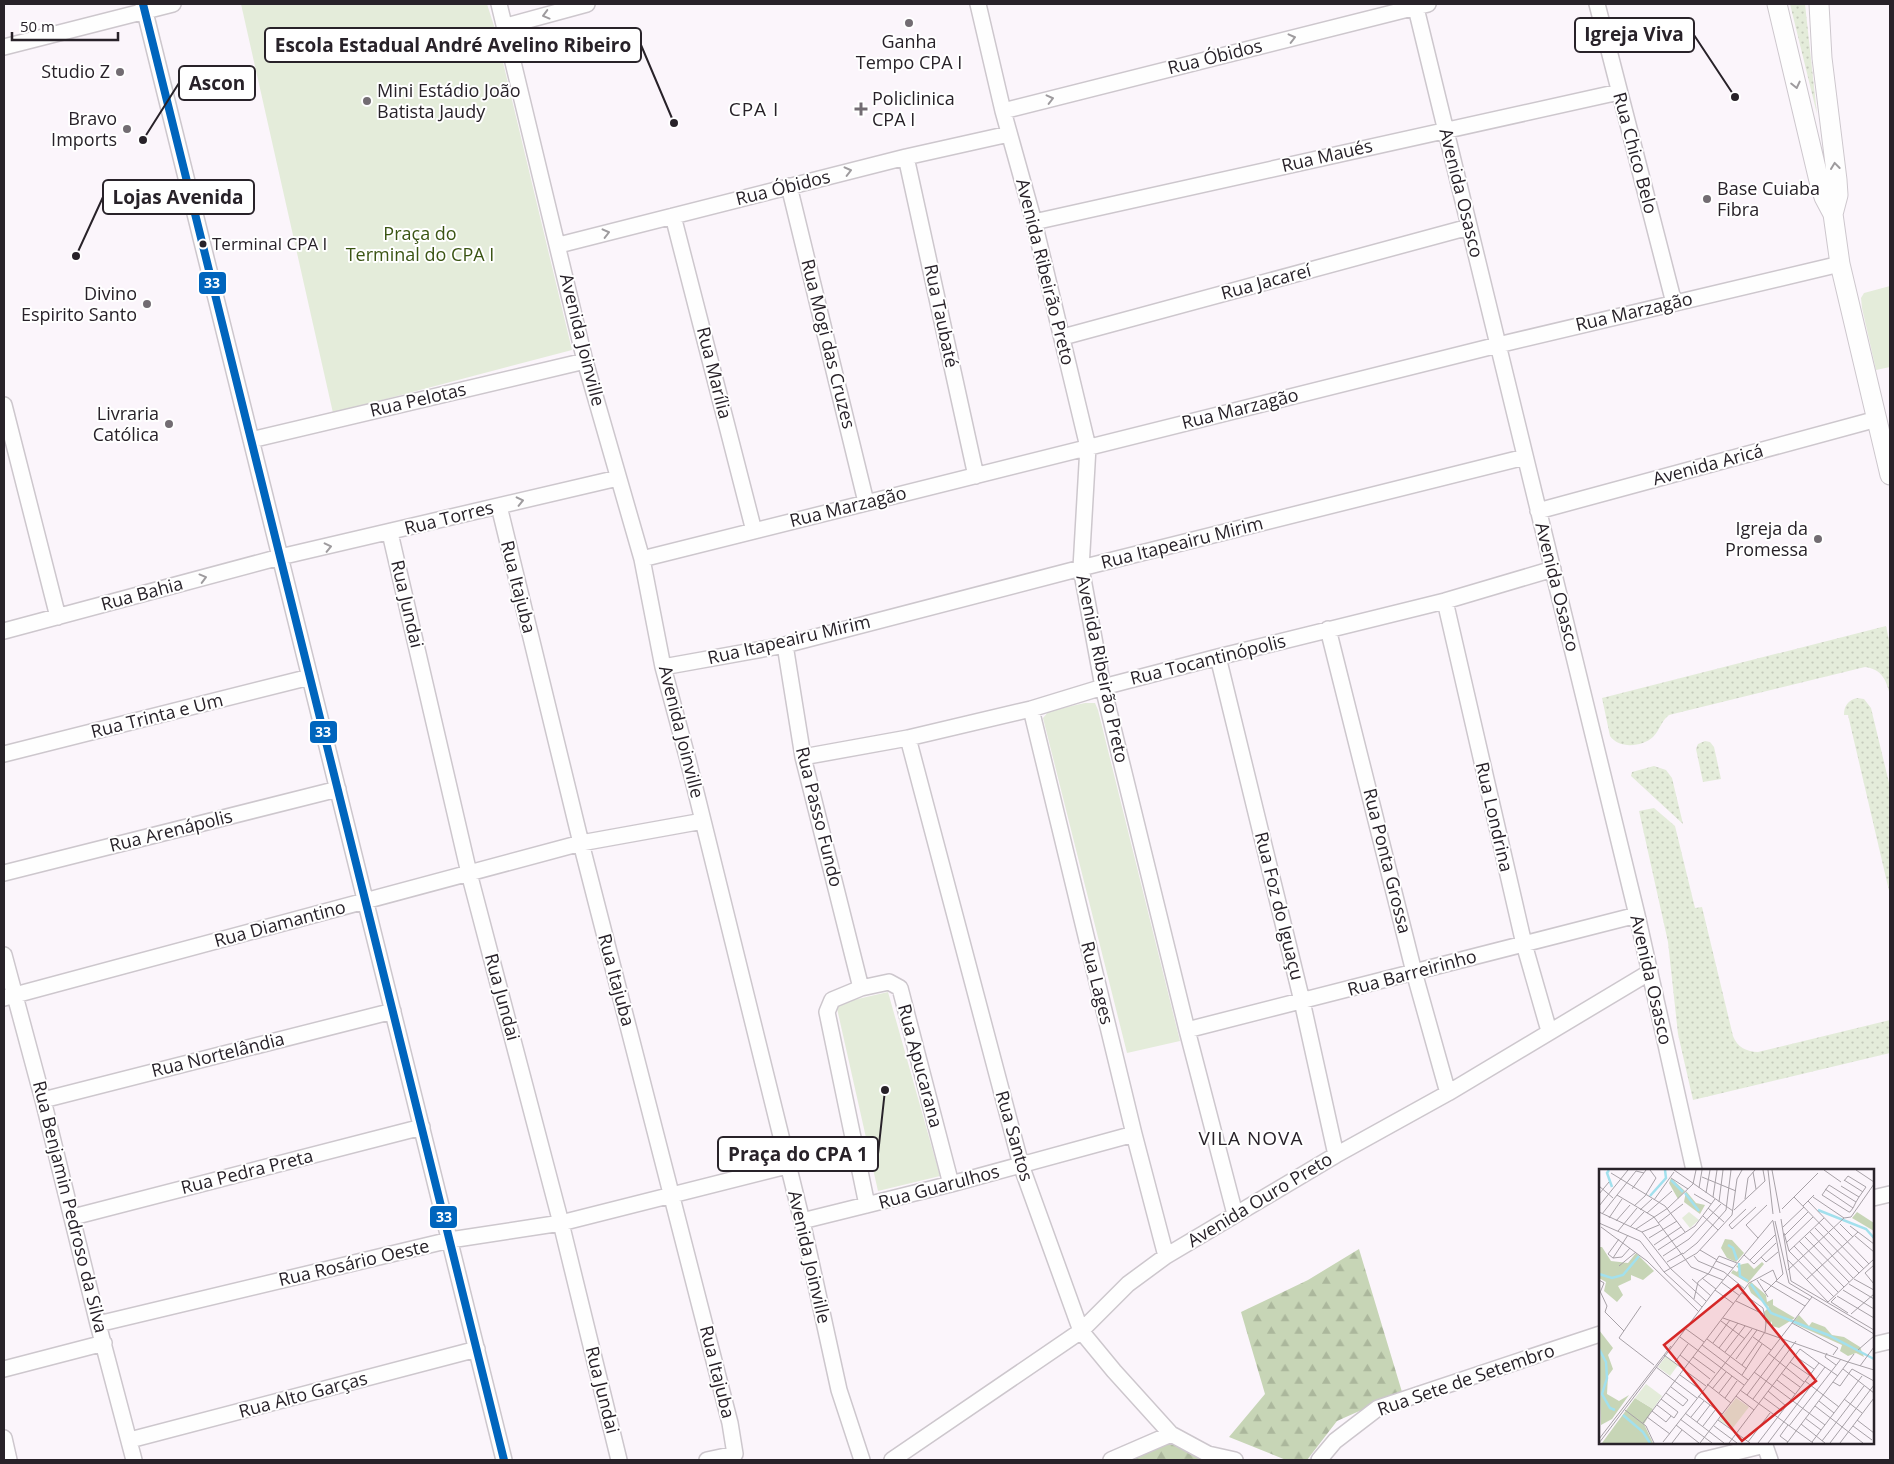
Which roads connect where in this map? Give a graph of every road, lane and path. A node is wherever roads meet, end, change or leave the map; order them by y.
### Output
1 (173, 4) edge
2 (499, 4) edge
3 (587, 4) edge
4 (978, 4) edge
5 (1597, 4) edge
6 (1777, 4) edge
7 (1819, 4) edge
8 (1419, 5) edge
9 (144, 7) edge
10 (506, 26) junction
11 (4, 46) edge
12 (1788, 51) junction
13 (1822, 58) junction
14 (1619, 92) junction
15 (1003, 111) junction
16 (1446, 130) junction
17 (1009, 134) junction
18 (906, 157) junction
19 (789, 186) junction
20 (1833, 214) junction
21 (673, 216) junction
22 (1034, 222) junction
23 (1469, 227) junction
24 (559, 245) junction
25 (1840, 264) junction
26 (1674, 303) junction
27 (1063, 337) junction
28 (1498, 345) junction
29 (585, 361) junction
30 (4, 406) edge
31 (1877, 419) junction
32 (251, 440) junction
33 (1088, 447) junction
34 (1525, 457) junction
35 (1890, 475) edge
36 (976, 476) junction
37 (618, 478) junction
38 (866, 502) junction
39 (499, 506) junction
40 (1538, 511) junction
41 (754, 531) junction
42 (390, 533) junction
43 (280, 557) junction
44 (642, 559) junction
45 (1081, 568) junction
46 (1553, 569) junction
47 (1445, 601) junction
48 (58, 617) junction
49 (1328, 629) junction
50 (4, 632) edge
51 (785, 645) junction
52 (1218, 657) junction
53 (663, 667) junction
54 (310, 677) junction
55 (1103, 687) junction
56 (1031, 709) junction
57 (908, 738) junction
58 (4, 754) edge
59 (803, 758) junction
60 (338, 789) junction
61 (703, 822) junction
62 (581, 843) junction
63 (469, 872) junction
64 (4, 873) edge
65 (366, 902) junction
66 (1636, 915) junction
67 (1524, 944) junction
68 (4, 955) edge
69 (1414, 972) junction
70 (1650, 972) junction
71 (861, 988) junction
72 (9, 996) edge
73 (1302, 1001) junction
74 (393, 1011) junction
75 (1187, 1030) junction
76 (1549, 1031) junction
77 (1448, 1093) junction
78 (43, 1100) junction
79 (422, 1127) junction
80 (1134, 1134) junction
81 (1336, 1155) junction
82 (1021, 1165) junction
83 (787, 1166) junction
84 (1694, 1169) edge
85 (951, 1184) junction
86 (672, 1194) junction
87 (1890, 1194) edge
88 (1874, 1198) edge
89 (867, 1205) junction
90 (1235, 1214) junction
91 (73, 1217) junction
92 (802, 1221) junction
93 (561, 1223) junction
94 (450, 1240) junction
95 (1166, 1256) junction
96 (98, 1324) junction
97 (1081, 1331) junction
98 (1599, 1334) edge
99 (1890, 1341) edge
100 (104, 1343) junction
101 (1874, 1345) edge
102 (476, 1349) junction
103 (4, 1368) edge
104 (1171, 1434) junction
105 (4, 1438) edge
106 (130, 1440) junction
107 (1764, 1444) edge
108 (501, 1459) edge
109 (10, 1460) edge
110 (134, 1460) edge
111 (619, 1460) edge
112 (707, 1460) edge
113 (862, 1460) edge
114 (892, 1460) edge
115 (1111, 1460) edge
116 (1235, 1460) edge
117 (1319, 1460) edge
118 (1703, 1460) edge
119 (1770, 1460) edge

1 - 9 street
2 - 10 street, Avenida Joinville
3 -> 10 street
4 - 15 street, Avenida Ribeirão Preto
5 - 14 street, Rua Chico Belo
6 - 12 main road
7 - 13 main road
15 -> 8 street, Rua Óbidos
8 - 16 street, Avenida Osasco
9 - 11 street
9 - 32 street
10 - 24 street, Avenida Joinville
12 - 13 main road
12 -> 20 main road
20 -> 13 main road
14 - 16 street, Rua Maués
14 - 26 street, Rua Chico Belo
15 - 17 street, Avenida Ribeirão Preto
16 - 22 street, Rua Maués
16 - 23 street, Avenida Osasco
17 - 18 street, Rua Óbidos
17 - 22 street, Avenida Ribeirão Preto
19 -> 18 street, Rua Óbidos
18 - 36 street, Rua Taubaté
19 - 21 street, Rua Óbidos
19 - 38 street, Rua Mogi das Cruzes
20 - 25 main road
24 -> 21 street, Rua Óbidos
21 - 41 street, Rua Marília
22 - 27 street, Avenida Ribeirão Preto
23 - 27 street, Rua Jacareí
23 - 28 street, Avenida Osasco
24 - 29 street, Avenida Joinville
25 - 26 street, Rua Marzagão
25 - 31 main road
26 - 28 street, Rua Marzagão
27 - 33 street, Avenida Ribeirão Preto
28 - 33 street, Rua Marzagão
28 - 34 street, Avenida Osasco
29 - 32 street, Rua Pelotas
29 - 37 street, Avenida Joinville
30 - 48 street
31 - 35 main road
31 - 40 street, Avenida Aricá
32 - 43 street
33 - 36 street, Rua Marzagão
33 - 45 street, Avenida Ribeirão Preto
34 - 40 street, Avenida Osasco
34 - 45 street, Rua Itapeairu Mirim
36 - 38 street, Rua Marzagão
39 -> 37 street, Rua Torres
37 - 44 street, Avenida Joinville
38 - 41 street, Rua Marzagão
39 - 42 street, Rua Torres
39 - 62 street, Rua Itajuba
40 - 46 street, Avenida Osasco
41 - 44 street, Rua Marzagão
43 -> 42 street, Rua Torres
42 - 63 street, Rua Jundai
48 -> 43 street, Rua Bahia
43 - 54 street
44 - 53 street, Avenida Joinville
45 - 51 street, Rua Itapeairu Mirim
45 - 55 street, Avenida Ribeirão Preto
46 - 47 street, Rua Tocantinópolis
46 - 66 street, Avenida Osasco
47 - 49 street, Rua Tocantinópolis
47 - 67 street, Rua Londrina
48 - 50 street, Rua Bahia
49 - 52 street, Rua Tocantinópolis
49 - 69 street, Rua Ponta Grossa
51 - 53 street, Rua Itapeairu Mirim
51 - 59 street, Rua Passo Fundo
52 - 55 street, Rua Tocantinópolis
52 - 73 street, Rua Foz do Iguaçu
53 - 61 street, Avenida Joinville
54 - 58 street, Rua Trinta e Um
54 - 60 street
55 - 56 street, Rua Tocantinópolis
55 - 75 street, Avenida Ribeirão Preto
56 - 57 street, Rua Tocantinópolis
56 - 80 street, Rua Lages
57 - 59 street, Rua Tocantinópolis
57 - 82 street, Rua Santos
59 - 71 street, Rua Passo Fundo
60 - 64 street, Rua Arenápolis
60 - 65 street
61 - 62 street, Rua Diamantino
61 - 83 street, Avenida Joinville
62 - 63 street, Rua Diamantino
62 - 86 street, Rua Itajuba
63 - 65 street, Rua Diamantino
63 - 93 street, Rua Jundai
65 - 72 street, Rua Diamantino
65 - 74 street
66 - 67 street, Rua Barreirinho
66 - 70 street, Avenida Osasco
67 - 69 street, Rua Barreirinho
67 - 76 street, Rua Londrina
68 - 72 street, Rua Benjamin Pedroso da Silva
69 - 73 street, Rua Barreirinho
69 - 77 street, Rua Ponta Grossa
70 - 76 street, Avenida Ouro Preto
70 - 84 street, Avenida Osasco
71 - 85 street, Rua Apucarana
71 - 89 street, Rua Apucarana
72 - 78 street, Rua Benjamin Pedroso da Silva
73 - 75 street, Rua Barreirinho
73 - 81 street, Rua Foz do Iguaçu
74 - 78 street, Rua Nortelândia
74 - 79 street
75 - 90 street, Avenida Ribeirão Preto
76 - 77 street, Avenida Ouro Preto
77 - 81 street, Avenida Ouro Preto
78 - 91 street, Rua Benjamin Pedroso da Silva
79 - 91 street, Rua Pedra Preta
79 - 94 street
80 - 82 street, Rua Guarulhos
80 - 95 street, Rua Lages
81 - 90 street, Avenida Ouro Preto
82 - 85 street, Rua Guarulhos
82 - 97 street, Rua Santos
83 - 86 street, Rua Rosário Oeste
83 - 92 street, Avenida Joinville
85 - 89 street, Rua Guarulhos
86 - 93 street, Rua Rosário Oeste
86 - 112 street, Rua Itajuba
87 - 88 street
89 - 92 street, Rua Guarulhos
90 - 95 street, Avenida Ouro Preto
91 - 96 street, Rua Benjamin Pedroso da Silva
92 - 113 street, Avenida Joinville
93 - 94 street, Rua Rosário Oeste
93 - 111 street, Rua Jundai
94 - 96 street, Rua Rosário Oeste
94 - 102 street
95 - 97 street, Avenida Ouro Preto
96 - 100 street, Rua Benjamin Pedroso da Silva
97 - 104 street, Rua Santos
97 - 114 street, Avenida Ouro Preto
98 - 117 street, Rua Sete de Setembro
99 - 101 street
100 - 103 street
100 - 106 street, Rua Benjamin Pedroso da Silva
102 - 106 street, Rua Alto Garças
102 - 108 street
104 - 115 street
104 - 116 street, Rua Santos
105 - 109 street
106 - 110 street, Rua Benjamin Pedroso da Silva
107 - 118 street
107 - 119 street

